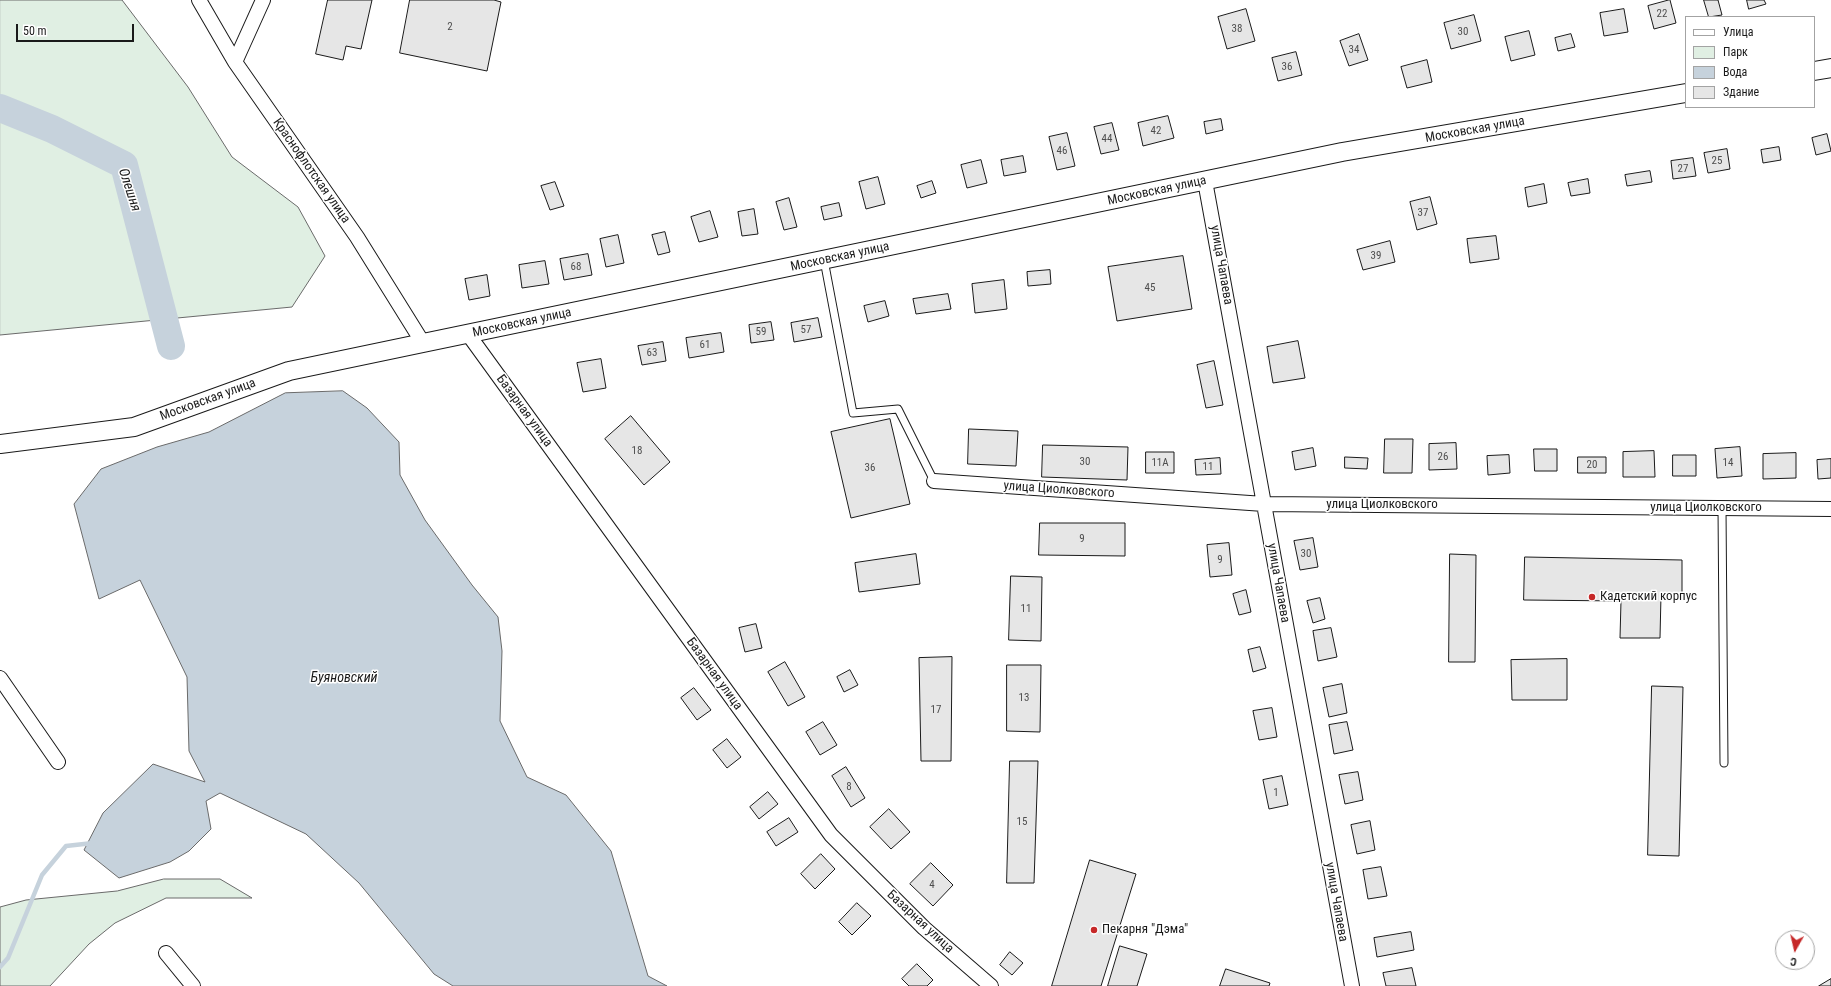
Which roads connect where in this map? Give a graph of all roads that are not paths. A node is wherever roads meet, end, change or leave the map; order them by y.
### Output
1 (199, 0) edge
2 (263, 0) edge
3 (235, 62) junction
4 (1831, 68) edge
5 (1815, 71) edge
6 (1685, 93) edge
7 (1205, 181) junction
8 (824, 260) junction
9 (468, 334) junction
10 (423, 343) junction
11 (0, 444) edge
12 (934, 481) joint
13 (1264, 504) junction
14 (1722, 508) junction
15 (1831, 509) edge
16 (0, 678) edge
17 (58, 762) dead end
18 (1724, 763) dead end
19 (166, 953) dead end
20 (193, 986) edge
21 (991, 986) edge
22 (1352, 986) edge

1 - 3 street, Краснофлотская улица
2 - 3 street
3 - 10 street, Краснофлотская улица
4 - 5 street
6 - 7 street, Московская улица
7 - 8 street, Московская улица
7 - 13 street, улица Чапаева
8 - 9 street, Московская улица
8 - 12 lane
9 - 10 street, Московская улица
9 - 21 street, Базарная улица
10 - 11 street, Московская улица
12 - 13 street, улица Циолковского
13 - 14 street, улица Циолковского
13 - 22 street, улица Чапаева
14 - 15 street, улица Циолковского
14 - 18 lane
16 - 17 street
19 - 20 street

